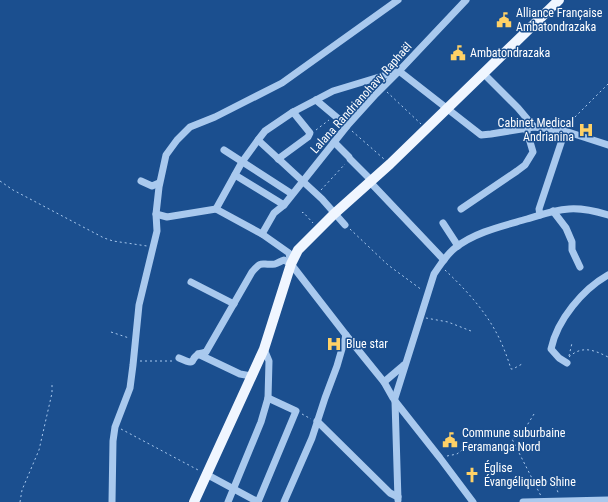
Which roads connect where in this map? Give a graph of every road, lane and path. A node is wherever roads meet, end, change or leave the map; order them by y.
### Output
1 (398, 0) edge
2 (466, 0) edge
3 (559, 0) edge
4 (399, 72) junction
5 (483, 73) junction
6 (608, 84) edge
7 (382, 88) junction
8 (316, 100) junction
9 (447, 108) junction
10 (293, 112) junction
11 (334, 116) junction
12 (347, 126) junction
13 (534, 127) junction
14 (526, 128) junction
15 (426, 129) junction
16 (565, 131) junction
17 (310, 133) junction
18 (258, 140) junction
19 (334, 142) junction
20 (608, 145) edge
21 (224, 150) dead end
22 (278, 159) junction
23 (350, 159) junction
24 (242, 162) junction
25 (390, 164) junction
26 (235, 175) junction
27 (0, 181) edge
28 (141, 181) dead end
29 (302, 181) junction
30 (370, 182) junction
31 (159, 183) junction
32 (292, 194) junction
33 (317, 194) junction
34 (284, 205) junction
35 (216, 209) junction
36 (461, 210) dead end
37 (553, 211) junction
38 (302, 213) dead end
39 (156, 214) junction
40 (334, 214) junction
41 (540, 215) junction
42 (608, 215) edge
43 (167, 217) junction
44 (443, 223) dead end
45 (345, 225) joint
46 (319, 229) junction
47 (158, 231) junction
48 (262, 234) junction
49 (458, 246) junction
50 (153, 247) junction
51 (442, 262) junction
52 (291, 264) junction
53 (580, 267) dead end
54 (608, 275) edge
55 (191, 282) dead end
56 (427, 294) junction
57 (234, 304) junction
58 (420, 316) junction
59 (471, 331) dead end
60 (111, 332) dead end
61 (346, 336) junction
62 (136, 339) junction
63 (572, 343) dead end
64 (264, 349) junction
65 (583, 350) dead end
66 (198, 354) junction
67 (608, 357) edge
68 (179, 358) joint
69 (568, 360) joint
70 (134, 361) junction
71 (522, 364) dead end
72 (405, 365) junction
73 (251, 376) junction
74 (52, 382) dead end
75 (384, 382) junction
76 (268, 398) junction
77 (394, 399) junction
78 (296, 411) junction
79 (534, 414) dead end
80 (317, 422) junction
81 (115, 427) junction
82 (467, 446) dead end
83 (440, 458) junction
84 (206, 474) junction
85 (537, 487) junction
86 (234, 489) junction
87 (398, 500) edge
88 (608, 500) edge
89 (544, 501) edge
90 (560, 501) junction
91 (20, 502) edge
92 (112, 502) edge
93 (194, 502) edge
94 (228, 502) edge
95 (284, 502) edge
96 (473, 502) edge
97 (523, 502) edge

1 - 31 street
2 - 4 street, Lalana Randrianohavy Raphaël
3 - 5 main road
4 - 7 street, Lalana Randrianohavy Raphaël
4 - 8 street
4 - 9 street
5 - 9 main road
5 - 13 street
6 - 16 path
7 - 12 street, Lalana Randrianohavy Raphaël
7 - 15 path
8 - 10 street
8 - 11 street
9 - 14 street
9 - 15 main road
10 - 17 street
10 - 18 street
11 - 12 street
11 - 17 path
12 - 19 street, Lalana Randrianohavy Raphaël
12 - 25 path
13 - 14 street
13 - 16 street
14 - 36 street
15 - 25 main road
16 - 20 street
16 - 41 street
17 - 22 street
18 - 22 street
18 - 24 street
19 - 23 street
19 - 29 street, Lalana Randrianohavy Raphaël
21 - 24 street
22 - 29 street
23 - 30 street
23 - 33 path
24 - 26 street
24 - 32 street
25 - 30 main road
26 - 34 street
26 - 35 street
27 - 50 path
28 - 31 street
29 - 32 street, Lalana Randrianohavy Raphaël
29 - 33 street
30 - 40 main road
30 - 51 street
31 - 39 street
32 - 34 street, Lalana Randrianohavy Raphaël
33 - 40 street
34 - 48 street, Lalana Randrianohavy Raphaël
35 - 43 street
35 - 48 street
37 - 41 street
37 - 42 street
37 - 53 street
38 - 46 path
39 - 43 street
39 - 47 street
40 - 45 street
40 - 46 main road
41 - 49 street
43 - 47 street
44 - 49 street
45 - 56 path
46 - 52 main road
47 - 50 street
48 - 52 street
49 - 51 street
50 - 62 street
51 - 56 street
51 - 71 path
52 - 57 street
52 - 61 street
52 - 64 main road
54 - 69 street
55 - 57 street
56 - 58 street
57 - 66 street
58 - 59 path
58 - 72 street
60 - 62 path
61 - 75 street
61 - 80 street
62 - 70 street
63 - 69 path
64 - 73 main road
64 - 76 street
65 - 67 path
66 - 68 street
66 - 73 street
68 - 70 path
70 - 81 street
72 - 75 street
72 - 77 street
73 - 84 main road
74 - 91 path
75 - 77 street
76 - 78 street
76 - 86 street
77 - 83 street
77 - 87 street
78 - 80 path
78 - 86 street
79 - 85 path
80 - 87 street
80 - 95 street
81 - 84 path
81 - 92 street
82 - 83 path
83 - 96 street
84 - 86 street
84 - 93 main road
85 - 89 path
85 - 90 path
86 - 94 street
88 - 90 street
89 - 90 street
89 - 97 street

